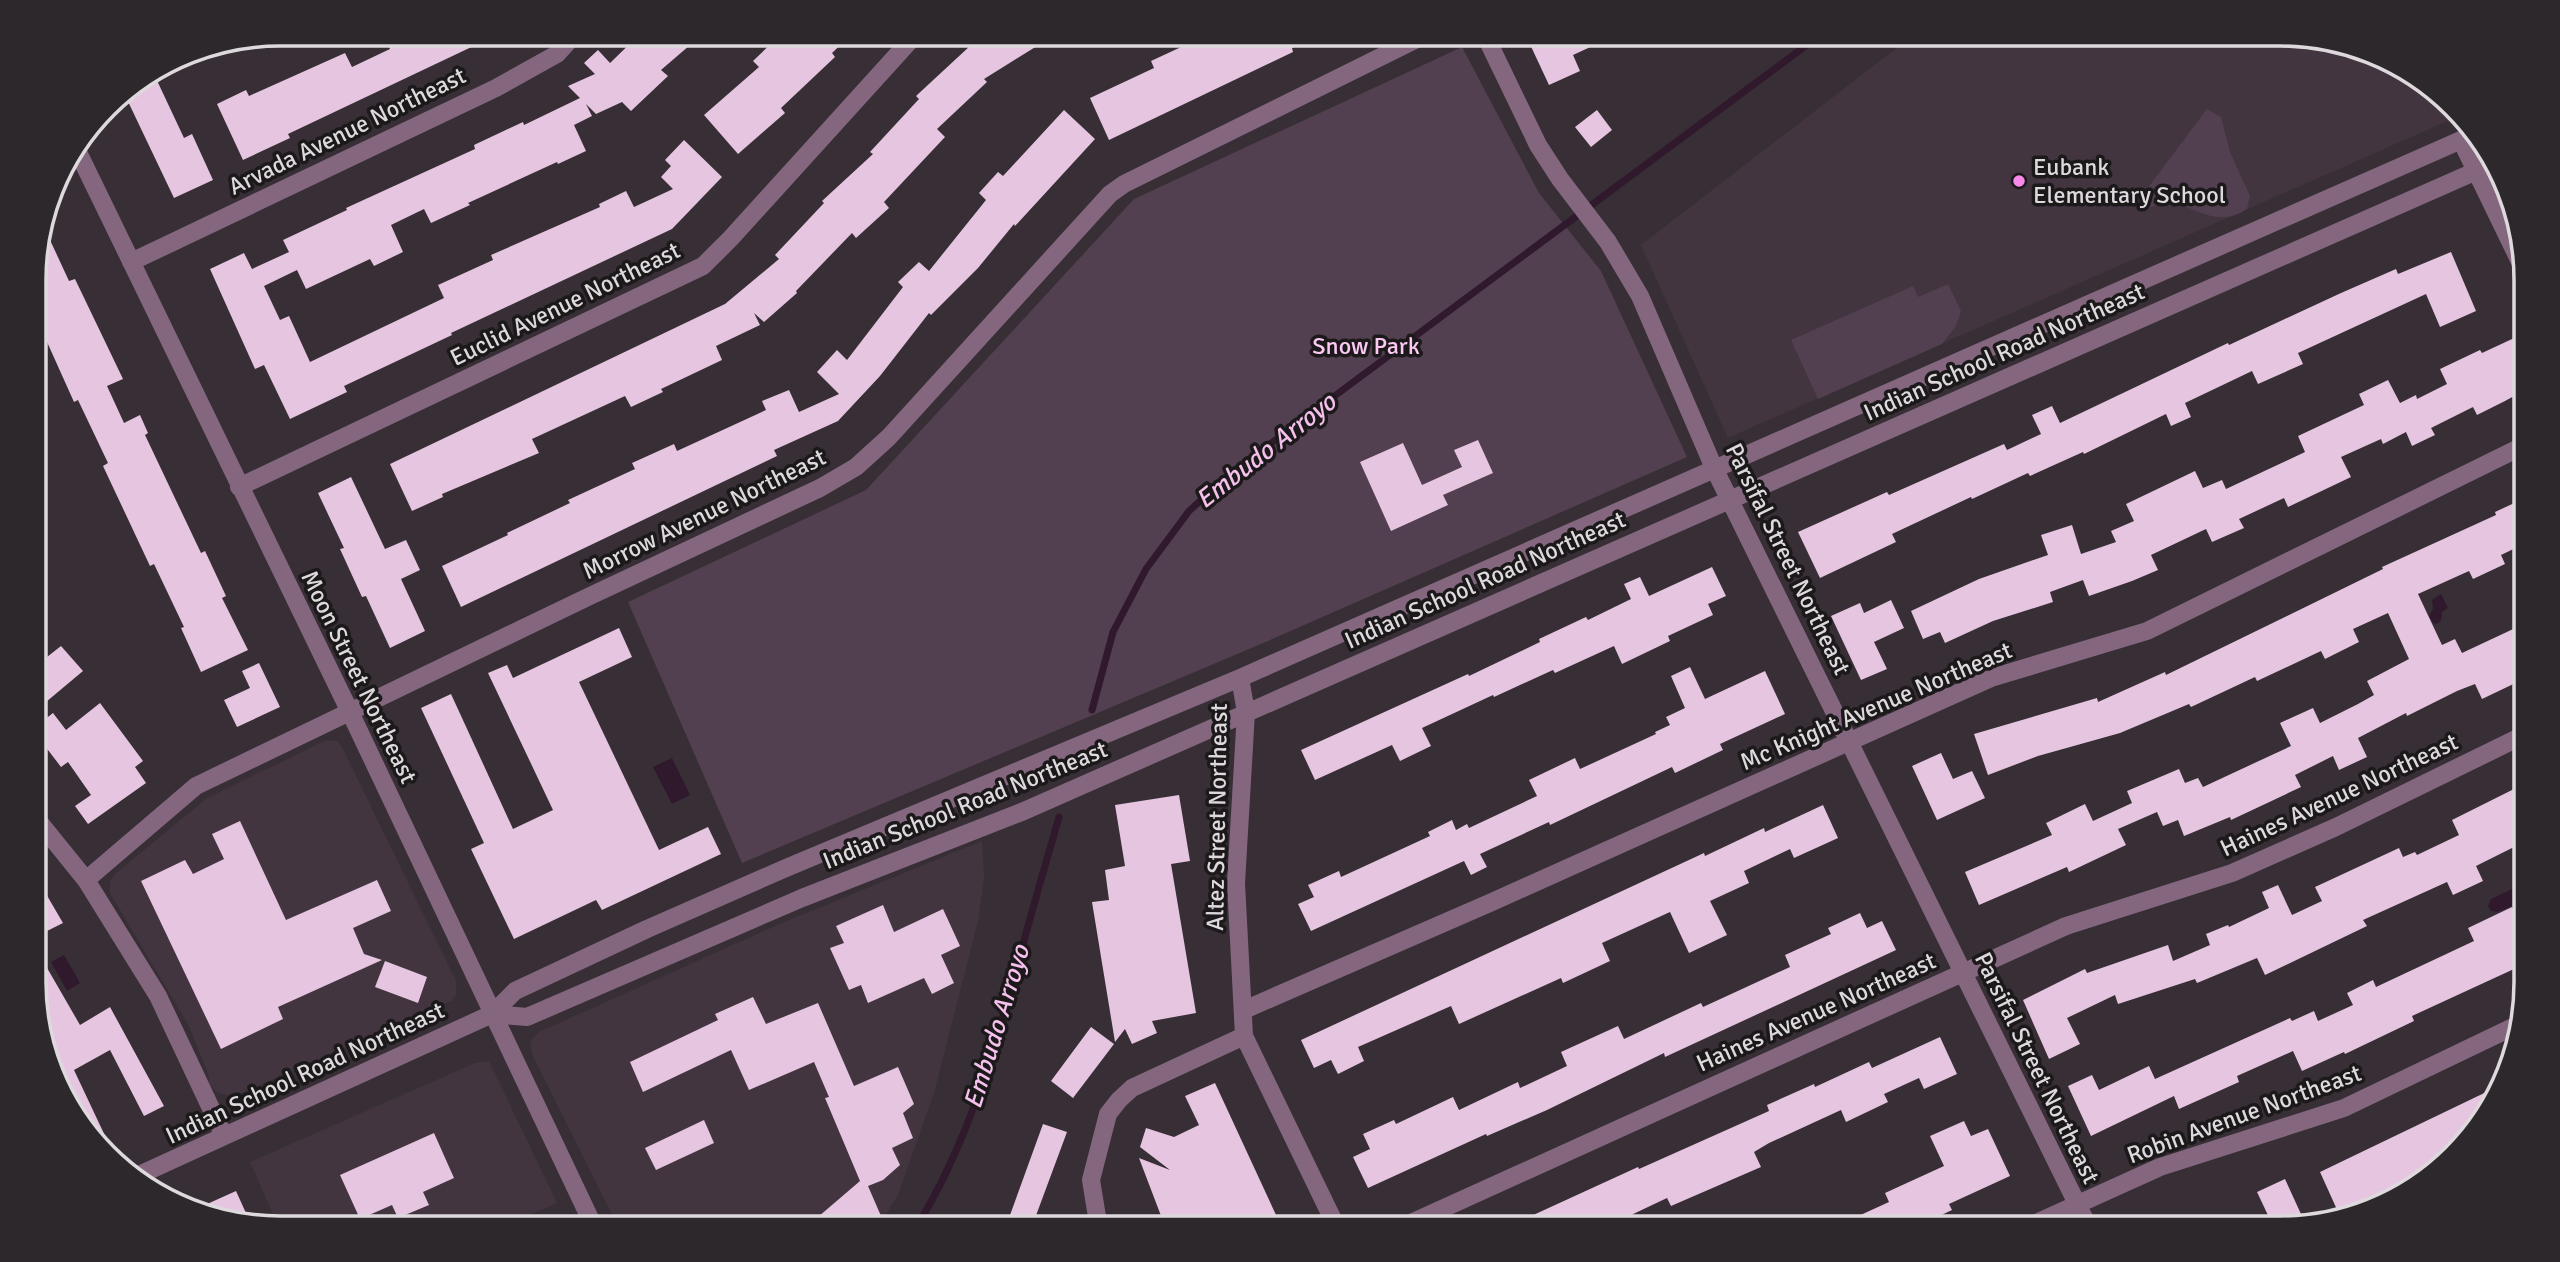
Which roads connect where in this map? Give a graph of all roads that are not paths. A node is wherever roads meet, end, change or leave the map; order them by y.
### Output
1 (564, 46) edge
2 (905, 46) edge
3 (1403, 46) edge
4 (1490, 46) edge
5 (2466, 137) edge
6 (81, 158) edge
7 (2484, 168) edge
8 (2509, 232) edge
9 (131, 262) junction
10 (2514, 450) edge
11 (1714, 468) junction
12 (239, 487) junction
13 (1730, 499) junction
14 (1240, 678) junction
15 (350, 712) junction
16 (1246, 712) junction
17 (2514, 740) edge
18 (1850, 742) junction
19 (46, 831) edge
20 (86, 880) junction
21 (1963, 973) junction
22 (1244, 1010) junction
23 (492, 1014) junction
24 (2509, 1029) edge
25 (1244, 1036) junction
26 (224, 1136) junction
27 (144, 1173) edge
28 (2077, 1205) junction
29 (589, 1216) edge
30 (1097, 1216) edge
31 (1331, 1216) edge
32 (1426, 1216) edge
33 (2052, 1216) edge
34 (2083, 1216) edge

1 - 9 street, Arvada Avenue Northeast
2 - 12 street, Euclid Avenue Northeast
3 - 15 street, Morrow Avenue Northeast
4 - 11 street, Parsifal Street Northeast
5 - 11 street, Indian School Road Northeast
6 - 9 street, Moon Street Northeast
7 - 8 street
7 - 13 street, Indian School Road Northeast
9 - 12 street, Moon Street Northeast
10 - 18 street, Mc Knight Avenue Northeast
11 - 13 street, Parsifal Street Northeast
11 - 14 street, Indian School Road Northeast
12 - 15 street, Moon Street Northeast
13 - 16 street, Indian School Road Northeast
13 - 18 street, Parsifal Street Northeast
14 - 16 street, Altez Street Northeast
14 - 23 street, Indian School Road Northeast
15 - 20 street, Morrow Avenue Northeast
15 - 23 street, Moon Street Northeast
16 - 22 street, Altez Street Northeast
16 - 23 street, Indian School Road Northeast
17 - 21 street, Haines Avenue Northeast
18 - 21 street, Parsifal Street Northeast
18 - 22 street, Mc Knight Avenue Northeast
19 - 20 street
20 - 26 street
21 - 28 street, Parsifal Street Northeast
21 - 32 street, Haines Avenue Northeast
22 - 25 street, Altez Street Northeast
23 - 26 street, Indian School Road Northeast
23 - 29 street, Moon Street Northeast
24 - 28 street, Robin Avenue Northeast
25 - 30 street
25 - 31 street, Altez Street Northeast
26 - 27 street, Indian School Road Northeast
28 - 33 street, Robin Avenue Northeast
28 - 34 street, Parsifal Street Northeast

